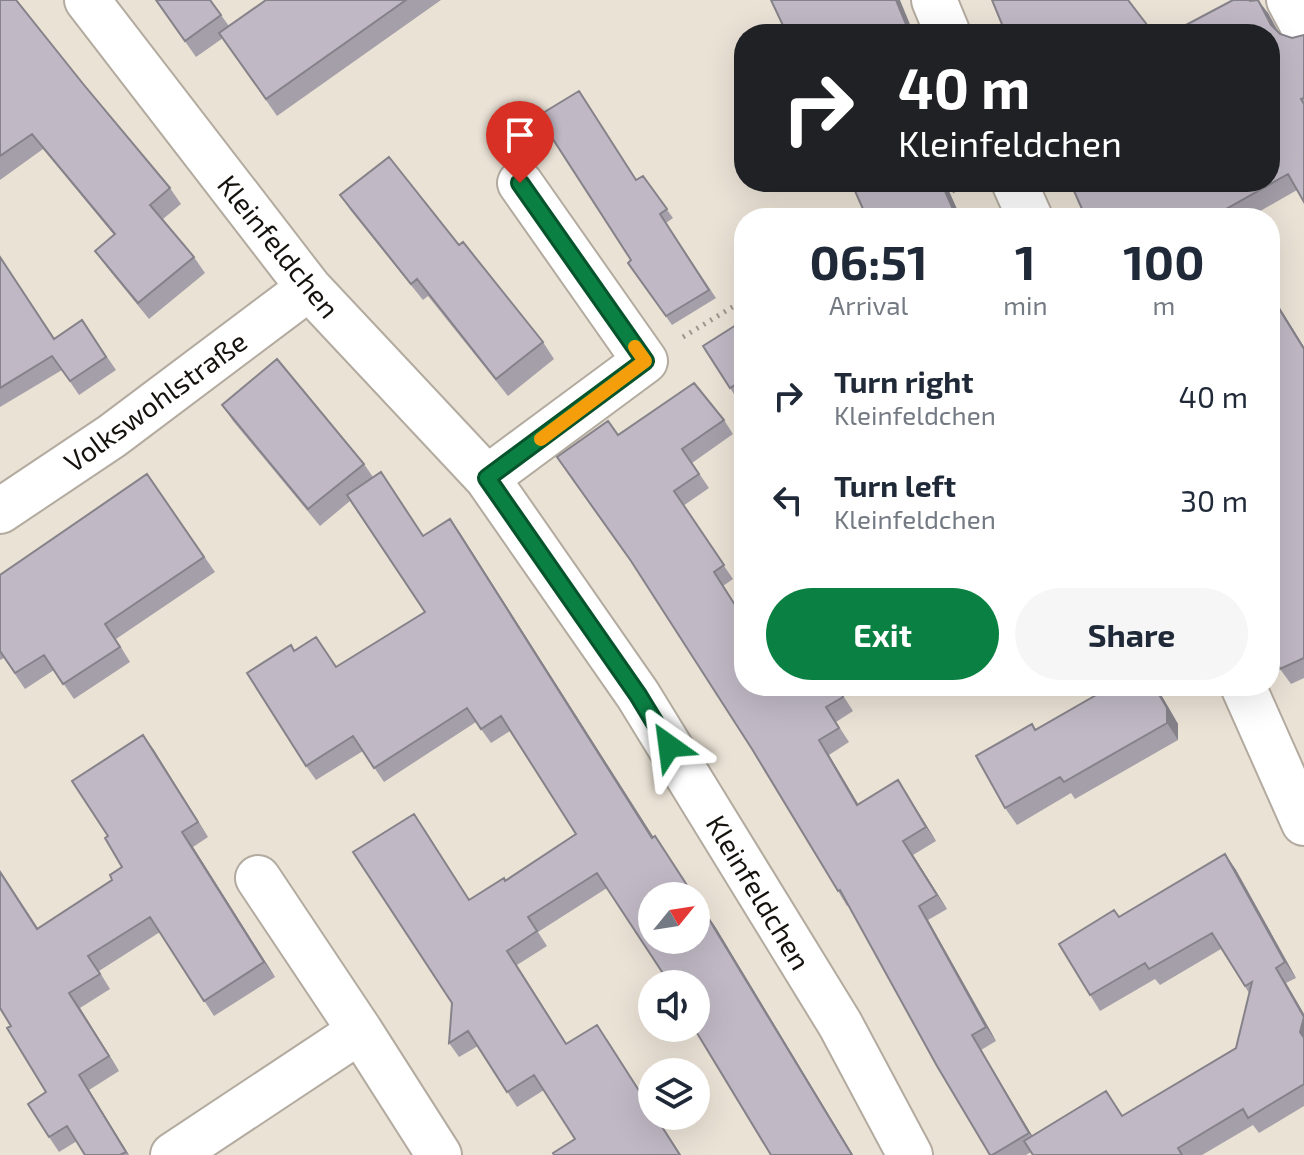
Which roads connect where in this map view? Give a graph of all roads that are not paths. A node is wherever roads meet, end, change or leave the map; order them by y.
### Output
1 (87, 0) edge
2 (934, 0) edge
3 (1289, 0) edge
4 (944, 24) edge
5 (1304, 28) edge
6 (520, 183) dead end
7 (309, 288) junction
8 (487, 478) junction
9 (0, 511) edge
10 (1249, 696) edge
11 (1293, 766) edge
12 (1304, 823) edge
13 (258, 878) dead end
14 (360, 1031) junction
15 (173, 1155) edge
16 (439, 1155) edge
17 (910, 1155) edge

1 - 7 street, Kleinfeldchen
2 - 4 street
3 - 5 street
6 - 8 street
7 - 8 street, Kleinfeldchen
7 - 9 street, Volkswohlstraße
8 - 17 street, Kleinfeldchen
10 - 11 street
11 - 12 street
13 - 14 street
14 - 15 street
14 - 16 street

